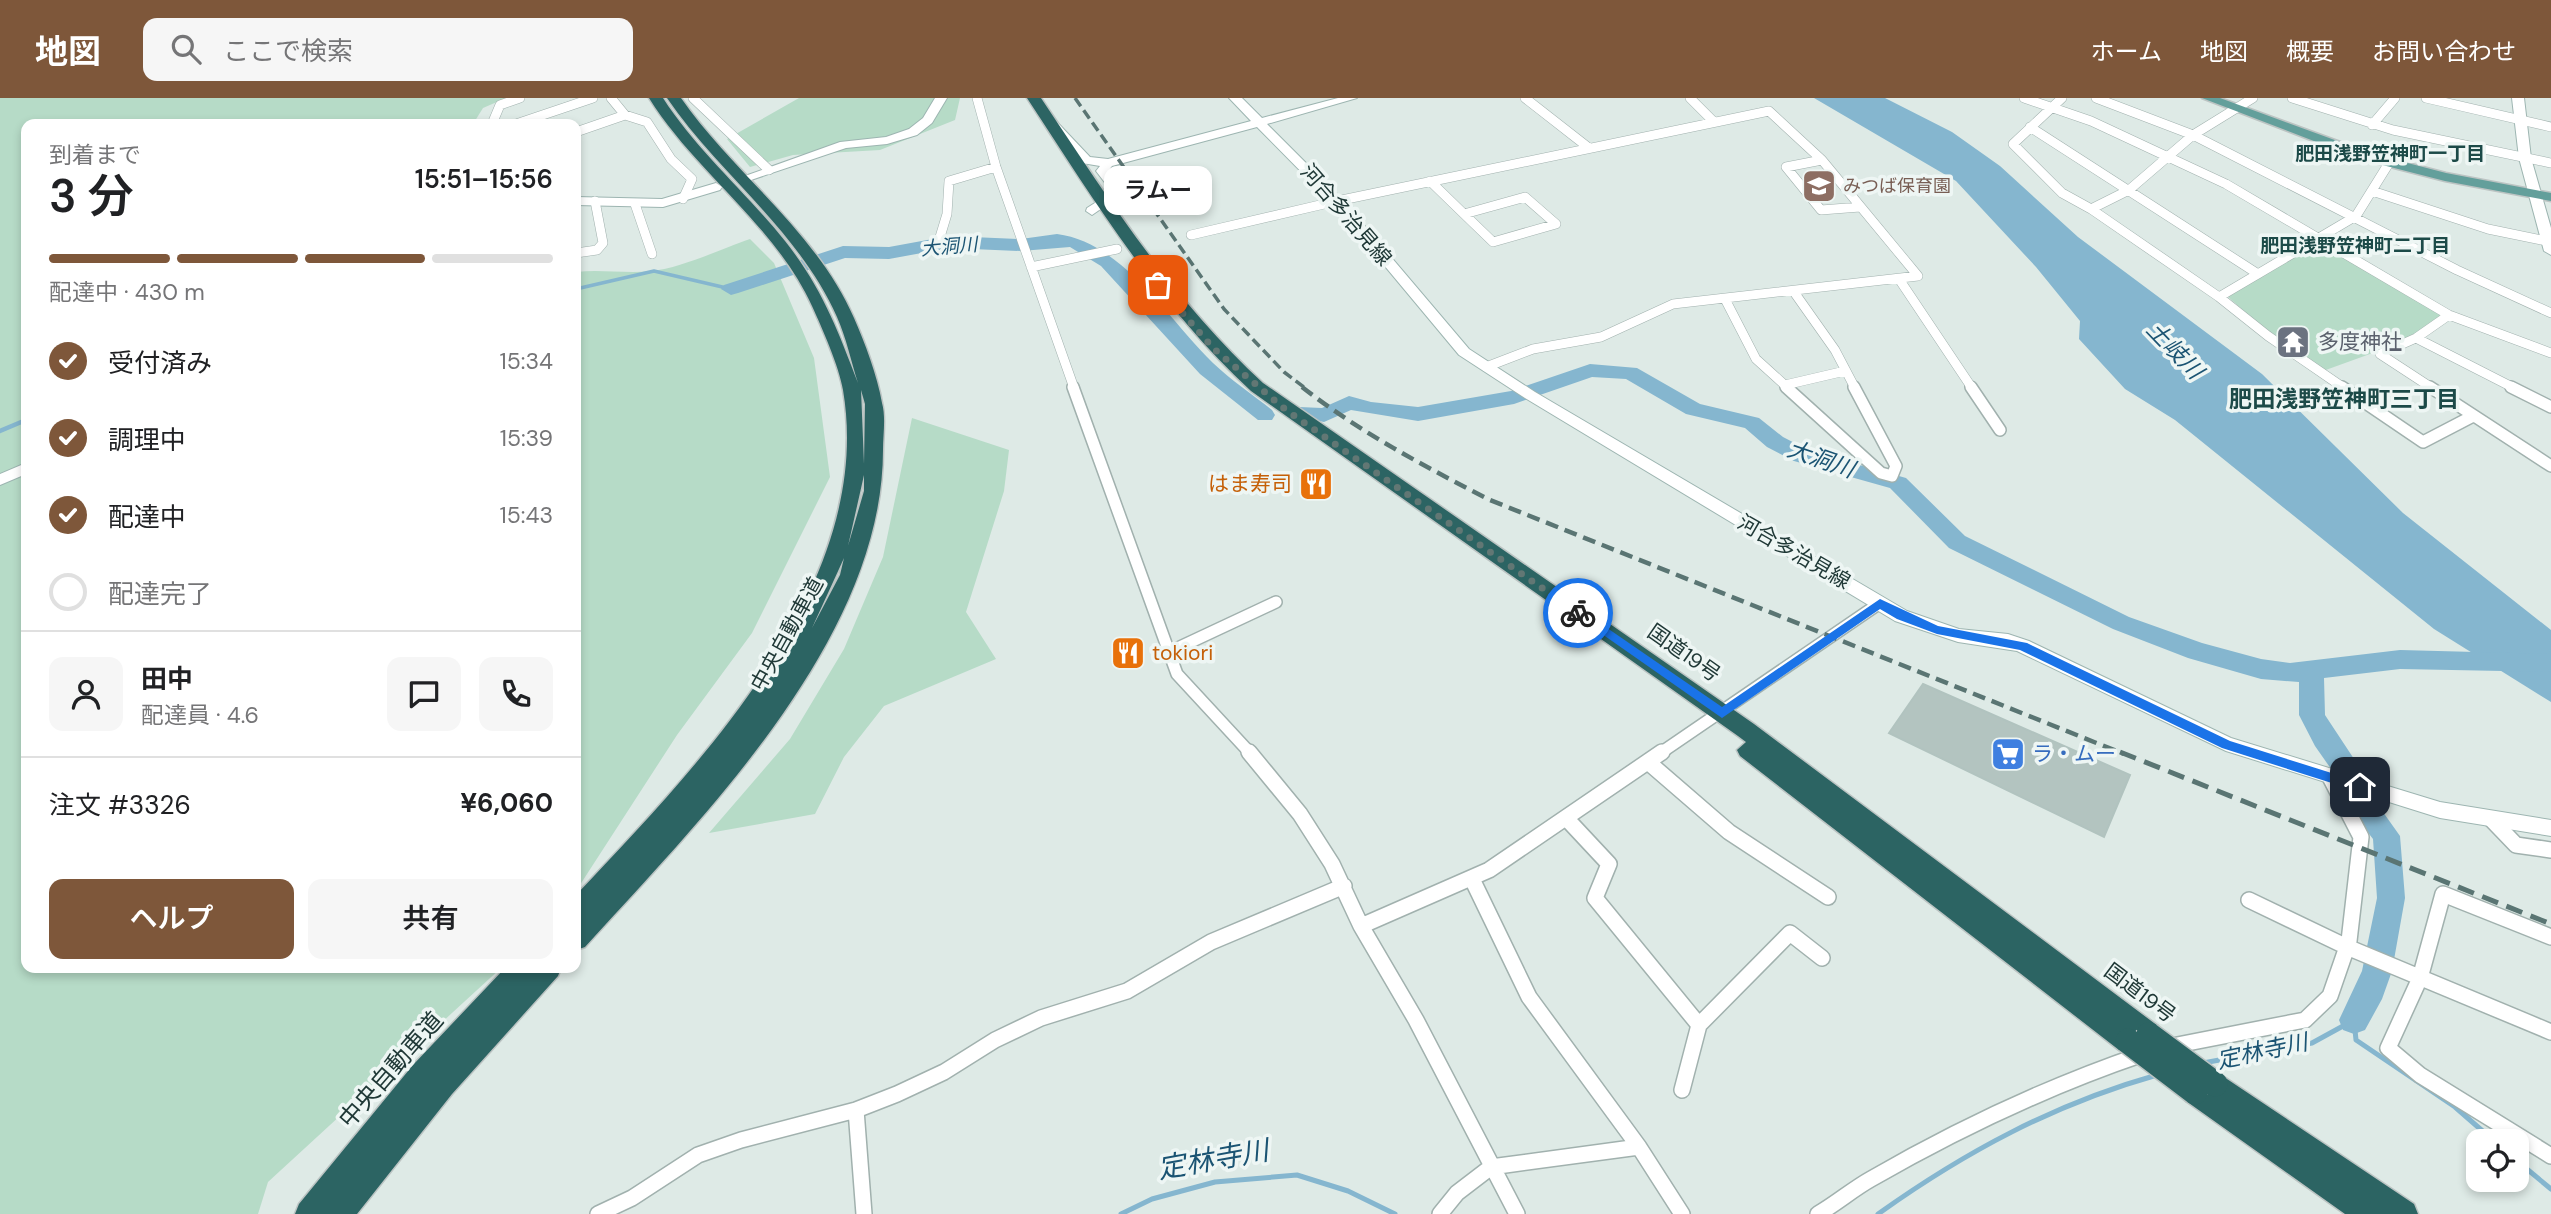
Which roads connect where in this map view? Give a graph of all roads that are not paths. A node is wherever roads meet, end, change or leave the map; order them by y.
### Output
1 (520, 98) edge
2 (593, 98) edge
3 (611, 98) edge
4 (656, 98) edge
5 (674, 98) edge
6 (693, 98) edge
7 (941, 98) edge
8 (977, 98) edge
9 (1021, 98) edge
10 (1034, 98) edge
11 (1234, 98) edge
12 (1351, 98) edge
13 (1525, 98) edge
14 (1690, 98) edge
15 (2024, 98) edge
16 (2062, 98) edge
17 (2096, 98) edge
18 (2208, 98) edge
19 (2253, 98) edge
20 (2292, 98) edge
21 (2395, 98) edge
22 (2426, 98) edge
23 (2518, 98) edge
24 (2050, 107) junction
25 (2237, 109) junction
26 (625, 115) junction
27 (494, 119) edge
28 (531, 119) edge
29 (2521, 121) junction
30 (1714, 122) junction
31 (1051, 123) junction
32 (1260, 123) junction
33 (2372, 125) junction
34 (2030, 127) junction
35 (2551, 127) edge
36 (581, 130) edge
37 (2193, 135) junction
38 (1589, 148) junction
39 (2168, 157) junction
40 (2525, 158) junction
41 (1124, 160) junction
42 (1822, 160) junction
43 (1108, 163) junction
44 (2389, 163) junction
45 (2551, 163) edge
46 (996, 167) junction
47 (769, 170) junction
48 (751, 176) dead end
49 (1430, 181) junction
50 (716, 187) dead end
51 (2129, 190) junction
52 (2372, 191) junction
53 (2533, 193) junction
54 (2551, 197) edge
55 (683, 199) junction
56 (581, 201) edge
57 (595, 201) junction
58 (1337, 201) junction
59 (635, 204) junction
60 (1100, 206) junction
61 (1860, 207) junction
62 (2091, 209) junction
63 (1464, 214) junction
64 (2356, 216) junction
65 (1191, 235) dead end
66 (2318, 238) junction
67 (946, 243) dead end
68 (2550, 245) edge
69 (1109, 250) junction
70 (581, 252) edge
71 (652, 254) dead end
72 (1031, 267) junction
73 (2258, 274) junction
74 (1899, 279) junction
75 (1794, 292) junction
76 (2219, 297) junction
77 (1725, 299) junction
78 (2551, 313) edge
79 (2449, 316) junction
80 (839, 323) junction
81 (2416, 338) junction
82 (2551, 354) edge
83 (1486, 367) junction
84 (1845, 371) junction
85 (1785, 385) junction
86 (2551, 407) edge
87 (2473, 416) junction
88 (2000, 429) dead end
89 (2551, 467) edge
90 (21, 470) edge
91 (0, 480) edge
92 (1276, 602) dead end
93 (1880, 603) junction
94 (1167, 653) junction
95 (1716, 717) junction
96 (1648, 762) junction
97 (2334, 778) junction
98 (1566, 818) junction
99 (2491, 819) junction
100 (2551, 828) edge
101 (2551, 850) edge
102 (1472, 879) junction
103 (1344, 886) junction
104 (1828, 897) dead end
105 (2249, 900) dead end
106 (581, 906) edge
107 (1361, 926) junction
108 (581, 934) edge
109 (2551, 937) edge
110 (2347, 947) junction
111 (1822, 958) dead end
112 (516, 973) edge
113 (544, 973) edge
114 (2420, 978) junction
115 (1699, 1026) junction
116 (2551, 1032) edge
117 (2205, 1088) junction
118 (1682, 1090) dead end
119 (856, 1110) junction
120 (1639, 1147) junction
121 (2551, 1156) edge
122 (1491, 1167) junction
123 (309, 1214) edge
124 (339, 1214) edge
125 (598, 1214) edge
126 (864, 1214) edge
127 (1440, 1214) edge
128 (1517, 1214) edge
129 (1682, 1214) edge
130 (1818, 1214) edge
131 (2369, 1214) edge
132 (2404, 1214) edge

1 - 27 street
2 - 28 street
3 - 26 street
4 - 80 highway, 中央自動車道
5 - 80 highway, 中央自動車道
6 - 47 street
7 - 47 main road
8 - 46 street
9 - 60 highway, 国道19号
10 - 31 highway, 国道19号
11 - 32 main road, 河合多治見線
12 - 32 main road
13 - 38 street
14 - 30 street
15 - 24 street
16 - 24 street
17 - 37 street
18 - 25 main road
19 - 25 street
20 - 33 street
21 - 33 street
22 - 29 street
23 - 29 main road
24 - 34 street
24 - 39 street
25 - 37 street
25 - 44 main road
26 - 36 street
26 - 55 street
29 - 35 street
29 - 40 main road
30 - 38 street
30 - 42 street
31 - 43 main road
31 - 60 highway, 国道19号
32 - 41 main road
32 - 58 main road, 河合多治見線
33 - 40 street
34 - 51 street
34 - 62 street
37 - 39 street
37 - 64 street
38 - 49 street
39 - 51 street
39 - 66 street
40 - 45 street
40 - 53 main road
41 - 43 main road
41 - 60 main road
42 - 61 street
42 - 61 street
43 - 60 main road
44 - 52 street
44 - 53 main road
46 - 67 street
46 - 72 street
47 - 48 main road
49 - 58 street
49 - 63 street
50 - 55 main road
51 - 62 street
51 - 73 street
52 - 64 street
52 - 68 street
53 - 54 main road
53 - 68 main road
55 - 59 main road
56 - 57 main road
57 - 59 main road
57 - 70 street
58 - 65 street
58 - 83 main road, 河合多治見線
59 - 71 street
60 - 69 highway, 国道19号
60 - 95 highway, 国道19号
61 - 74 street
62 - 76 street
63 - 63 street
64 - 66 street
64 - 78 street
66 - 73 street
66 - 79 street
69 - 72 street
69 - 95 highway, 国道19号
72 - 94 street
73 - 76 street
74 - 75 street
74 - 88 street
75 - 77 street
75 - 84 street
76 - 87 street
77 - 83 street
77 - 85 street
79 - 81 street
79 - 82 street
80 - 106 highway, 中央自動車道
80 - 108 highway, 中央自動車道
81 - 86 street
81 - 87 street
83 - 93 main road, 河合多治見線
84 - 85 street
84 - 85 street
87 - 89 street
90 - 91 main road
92 - 94 street
93 - 95 street
93 - 97 main road, 河合多治見線
94 - 103 street
95 - 96 street
95 - 117 highway, 国道19号, bridge
96 - 98 street
96 - 104 street
97 - 99 main road, 河合多治見線
97 - 110 street
98 - 102 street
98 - 115 street
99 - 100 main road, 河合多治見線
99 - 101 street
102 - 107 street
102 - 120 street
103 - 107 street
103 - 119 street
105 - 110 street
107 - 122 street
109 - 114 street
110 - 114 street
110 - 130 street
111 - 115 street
112 - 123 highway, 中央自動車道
113 - 124 highway
114 - 116 street
114 - 121 street
115 - 118 street
117 - 131 highway, 国道19号
117 - 132 highway, 国道19号
119 - 125 street
119 - 126 street
120 - 122 street
120 - 129 street
122 - 127 street
122 - 128 street

